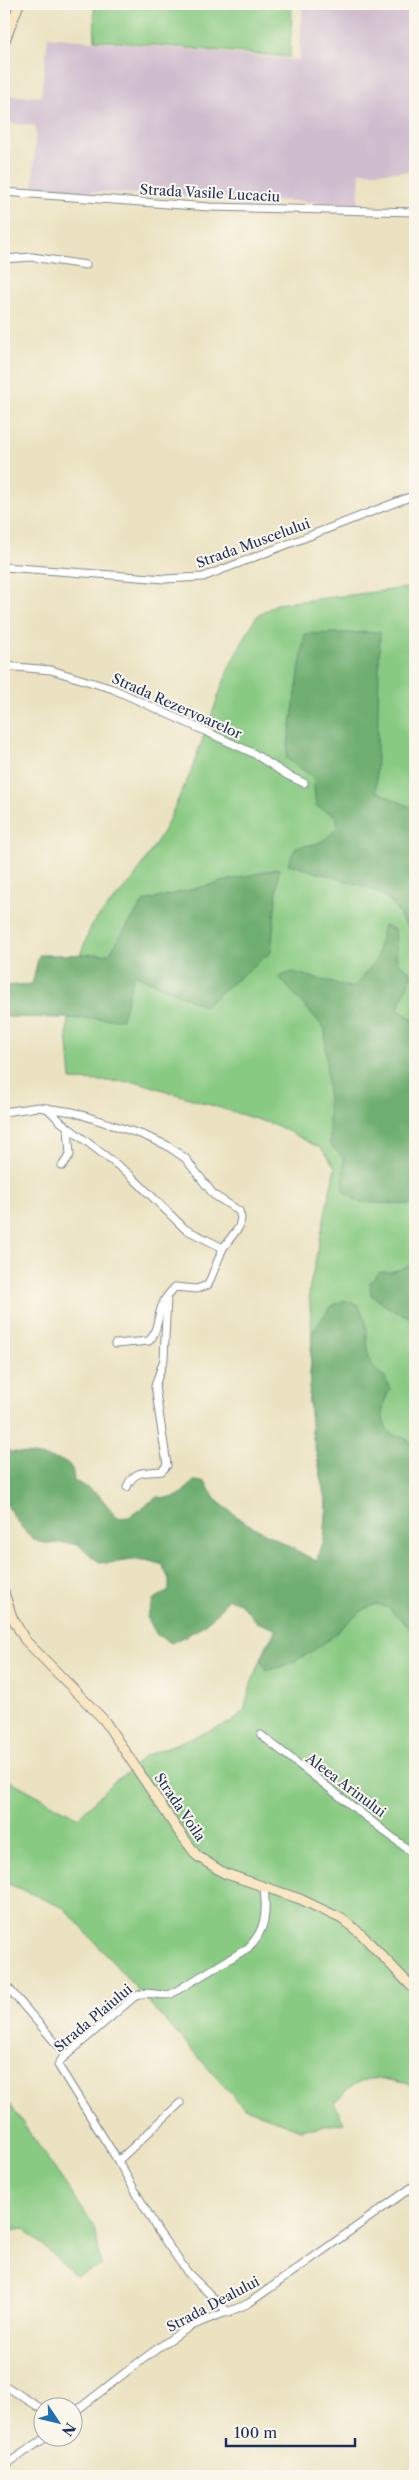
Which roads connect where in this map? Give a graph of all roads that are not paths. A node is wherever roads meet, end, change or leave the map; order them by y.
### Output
1 (19, 4) edge
2 (4, 43) edge
3 (4, 192) edge
4 (415, 212) edge
5 (4, 259) edge
6 (86, 265) dead end
7 (415, 495) edge
8 (4, 567) edge
9 (4, 666) edge
10 (304, 783) dead end
11 (47, 1108) junction
12 (4, 1112) edge
13 (68, 1128) junction
14 (62, 1166) dead end
15 (223, 1248) junction
16 (167, 1296) junction
17 (116, 1344) dead end
18 (127, 1487) dead end
19 (4, 1592) edge
20 (261, 1736) dead end
21 (415, 1855) edge
22 (264, 1888) junction
23 (4, 1983) edge
24 (415, 1990) edge
25 (66, 2056) junction
26 (180, 2103) dead end
27 (118, 2161) junction
28 (415, 2185) edge
29 (228, 2313) junction
30 (4, 2385) edge
31 (32, 2403) edge
32 (82, 2407) edge
33 (32, 2447) edge
34 (4, 2466) edge

1 - 2 main road
3 - 4 street, Strada Vasile Lucaciu
5 - 6 street
7 - 8 street, Strada Muscelului
9 - 10 street, Strada Rezervoarelor
11 - 12 street
11 - 13 street
11 - 15 street
13 - 14 street
13 - 15 street
15 - 16 street
16 - 17 street
16 - 18 street
19 - 22 main road, Strada Voila
20 - 21 street, Aleea Arinului
22 - 24 main road, Strada Voila
22 - 25 street, Strada Plaiului
23 - 25 street
25 - 27 street, Strada Plaiului
26 - 27 street
27 - 29 street, Strada Plaiului
28 - 29 street, Strada Dealului
29 - 32 street, Strada Dealului
30 - 31 street
33 - 34 street

